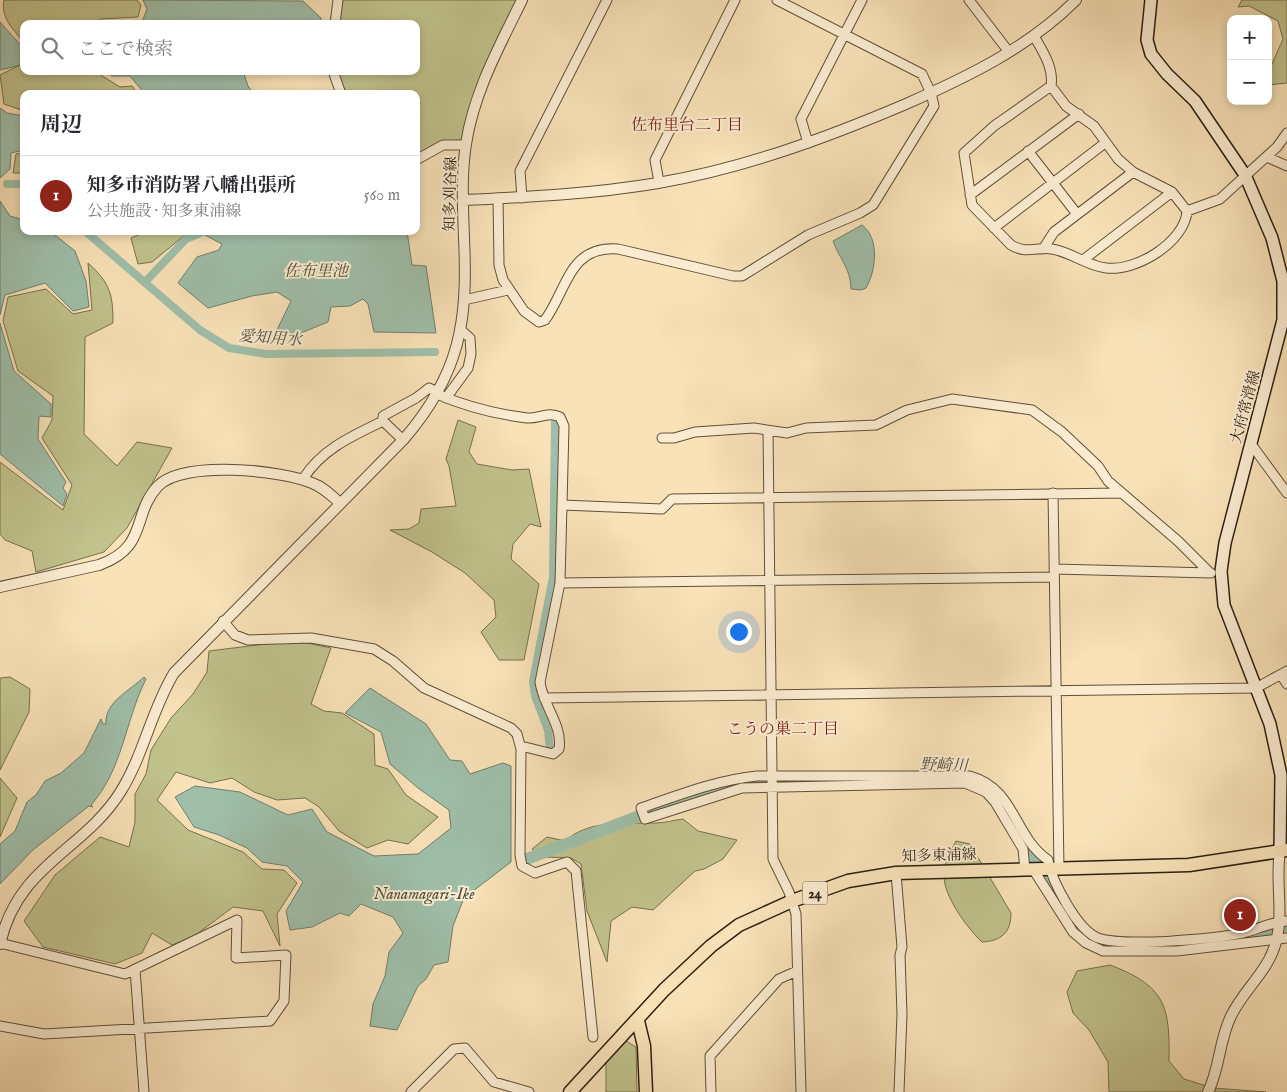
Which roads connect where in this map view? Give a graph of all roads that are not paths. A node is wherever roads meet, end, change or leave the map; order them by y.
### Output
1 (338, 0) edge
2 (522, 0) edge
3 (607, 0) edge
4 (735, 0) edge
5 (777, 0) edge
6 (862, 0) edge
7 (968, 0) edge
8 (1076, 0) edge
9 (1151, 0) edge
10 (336, 20) edge
11 (844, 34) junction
12 (1034, 36) junction
13 (1009, 52) junction
14 (334, 75) edge
15 (1051, 86) junction
16 (340, 90) edge
17 (931, 93) junction
18 (1079, 114) junction
19 (1287, 133) edge
20 (808, 143) junction
21 (1105, 143) junction
22 (466, 145) junction
23 (1028, 151) junction
24 (1267, 157) junction
25 (420, 158) edge
26 (1287, 166) edge
27 (1133, 172) junction
28 (1245, 175) junction
29 (659, 182) junction
30 (1052, 184) junction
31 (1172, 192) junction
32 (970, 195) junction
33 (498, 198) junction
34 (522, 198) junction
35 (463, 200) junction
36 (1187, 211) junction
37 (1077, 214) junction
38 (994, 228) junction
39 (1043, 250) junction
40 (1083, 260) junction
41 (1285, 280) edge
42 (508, 290) junction
43 (464, 300) junction
44 (461, 330) junction
45 (1283, 338) edge
46 (439, 394) junction
47 (383, 421) junction
48 (768, 431) junction
49 (662, 438) dead end
50 (403, 440) junction
51 (1251, 444) junction
52 (303, 479) junction
53 (1053, 493) junction
54 (1121, 493) junction
55 (1287, 493) edge
56 (768, 497) junction
57 (340, 503) junction
58 (562, 505) junction
59 (1215, 572) junction
60 (1054, 573) junction
61 (768, 581) junction
62 (560, 583) junction
63 (0, 587) edge
64 (223, 621) junction
65 (1284, 673) edge
66 (1287, 684) edge
67 (1256, 688) junction
68 (1055, 691) junction
69 (770, 695) junction
70 (544, 698) junction
71 (525, 747) dead end
72 (772, 780) junction
73 (1284, 850) edge
74 (1041, 869) junction
75 (896, 873) junction
76 (792, 901) junction
77 (1281, 931) edge
78 (0, 944) edge
79 (135, 969) junction
80 (797, 971) junction
81 (638, 1021) junction
82 (0, 1026) edge
83 (140, 1027) junction
84 (593, 1038) dead end
85 (413, 1091) edge
86 (144, 1092) edge
87 (529, 1092) edge
88 (570, 1092) edge
89 (646, 1092) edge
90 (711, 1092) edge
91 (801, 1092) edge
92 (899, 1092) edge
93 (1208, 1092) edge

1 - 10 street
2 - 22 street, 知多刈谷線
3 - 34 street
4 - 29 street
5 - 11 street
6 - 11 street
7 - 13 street
8 - 12 street
9 - 28 main road, 大府常滑線
11 - 17 street
11 - 20 street
12 - 13 street
12 - 15 street
13 - 17 street
14 - 16 street
15 - 18 street
15 - 32 street
17 - 20 street
17 - 42 street
18 - 21 street
18 - 23 street
19 - 24 street
20 - 29 street
21 - 27 street
21 - 30 street
22 - 25 street
22 - 35 street, 知多刈谷線
23 - 30 street
23 - 32 street
24 - 26 street
24 - 28 street
27 - 31 street
27 - 37 street
28 - 36 street
28 - 41 main road, 大府常滑線
29 - 34 street
30 - 37 street
30 - 38 street
31 - 36 street
31 - 40 street
32 - 38 street
33 - 34 street
33 - 35 street
33 - 42 street
35 - 43 street, 知多刈谷線
36 - 40 street
37 - 39 street
38 - 39 street
39 - 40 street
41 - 45 main road, 大府常滑線
42 - 43 street
43 - 44 street, 知多刈谷線
44 - 46 street, 知多刈谷線
44 - 46 street
45 - 51 main road, 大府常滑線
46 - 47 street
46 - 50 street, 知多刈谷線
46 - 58 street
47 - 50 street
47 - 52 street
48 - 49 street
48 - 54 street
48 - 56 street
50 - 57 street, 知多刈谷線
51 - 55 street
51 - 59 main road, 大府常滑線
52 - 57 street
52 - 63 street
53 - 54 street
53 - 56 street
53 - 60 street
54 - 59 street
56 - 58 street
56 - 61 street
57 - 64 street, 知多刈谷線
58 - 62 street
59 - 60 street
59 - 67 main road, 大府常滑線
60 - 61 street
60 - 68 street
61 - 62 street
61 - 69 street
62 - 70 street
64 - 78 street, 知多刈谷線
64 - 84 street
65 - 66 street
65 - 67 street
67 - 68 street
67 - 73 main road, 大府常滑線
68 - 69 street
68 - 74 street
69 - 70 street
69 - 72 street
70 - 71 street
72 - 72 street
72 - 74 street
72 - 74 street
72 - 76 street
73 - 74 main road, 知多東浦線 / 24
73 - 77 street
74 - 75 main road, 知多東浦線 / 24
74 - 77 street
74 - 77 street
75 - 76 main road, 知多東浦線 / 24
75 - 92 street
76 - 80 street
76 - 81 main road, 知多東浦線 / 24
77 - 93 street
78 - 79 street
79 - 83 street
79 - 83 street
80 - 90 street
80 - 91 street
81 - 88 main road, 知多東浦線 / 24
81 - 89 main road
82 - 83 street
83 - 86 street
85 - 87 street

